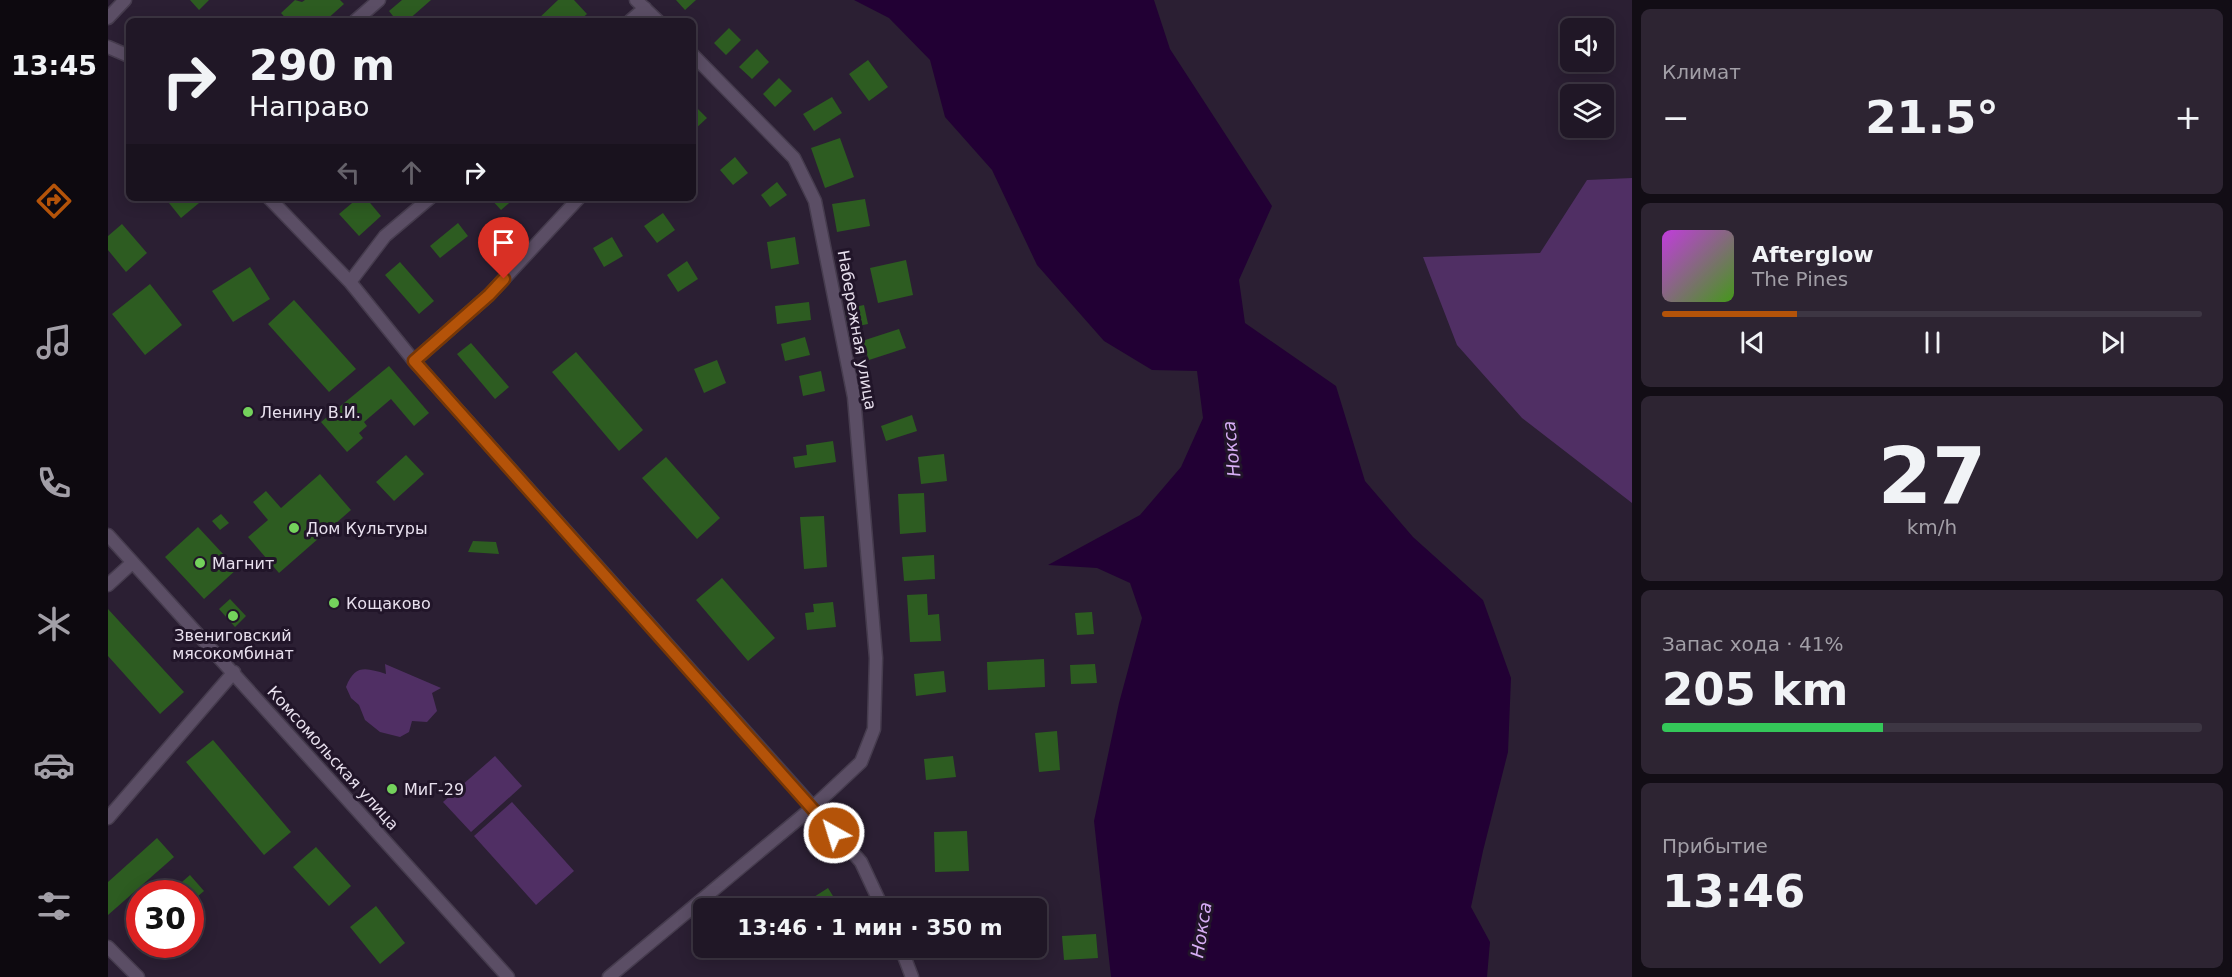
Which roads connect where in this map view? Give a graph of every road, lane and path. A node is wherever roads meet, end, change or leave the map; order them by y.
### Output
1 (125, 0) edge
2 (379, 0) edge
3 (641, 4) edge
4 (108, 18) edge
5 (358, 18) edge
6 (632, 18) edge
7 (655, 18) edge
8 (108, 47) edge
9 (126, 55) edge
10 (696, 58) edge
11 (272, 201) edge
12 (426, 201) edge
13 (576, 201) edge
14 (350, 282) junction
15 (414, 361) junction
16 (108, 535) edge
17 (132, 563) junction
18 (108, 585) edge
19 (234, 672) junction
20 (813, 807) junction
21 (108, 818) edge
22 (878, 898) edge
23 (108, 947) edge
24 (905, 958) edge
25 (138, 977) edge
26 (508, 977) edge
27 (609, 977) edge
28 (912, 977) edge

1 - 4 street
2 - 5 street
3 - 6 street
3 - 7 street
8 - 9 street
10 - 20 street, Набережная улица
11 - 14 street
12 - 14 street
13 - 15 street
14 - 15 street
15 - 20 street
16 - 17 street, Комсомольская улица
17 - 18 street
17 - 19 street, Комсомольская улица
19 - 21 street
19 - 26 street, Комсомольская улица
20 - 22 street
20 - 27 street, Набережная улица
23 - 25 street
24 - 28 street

